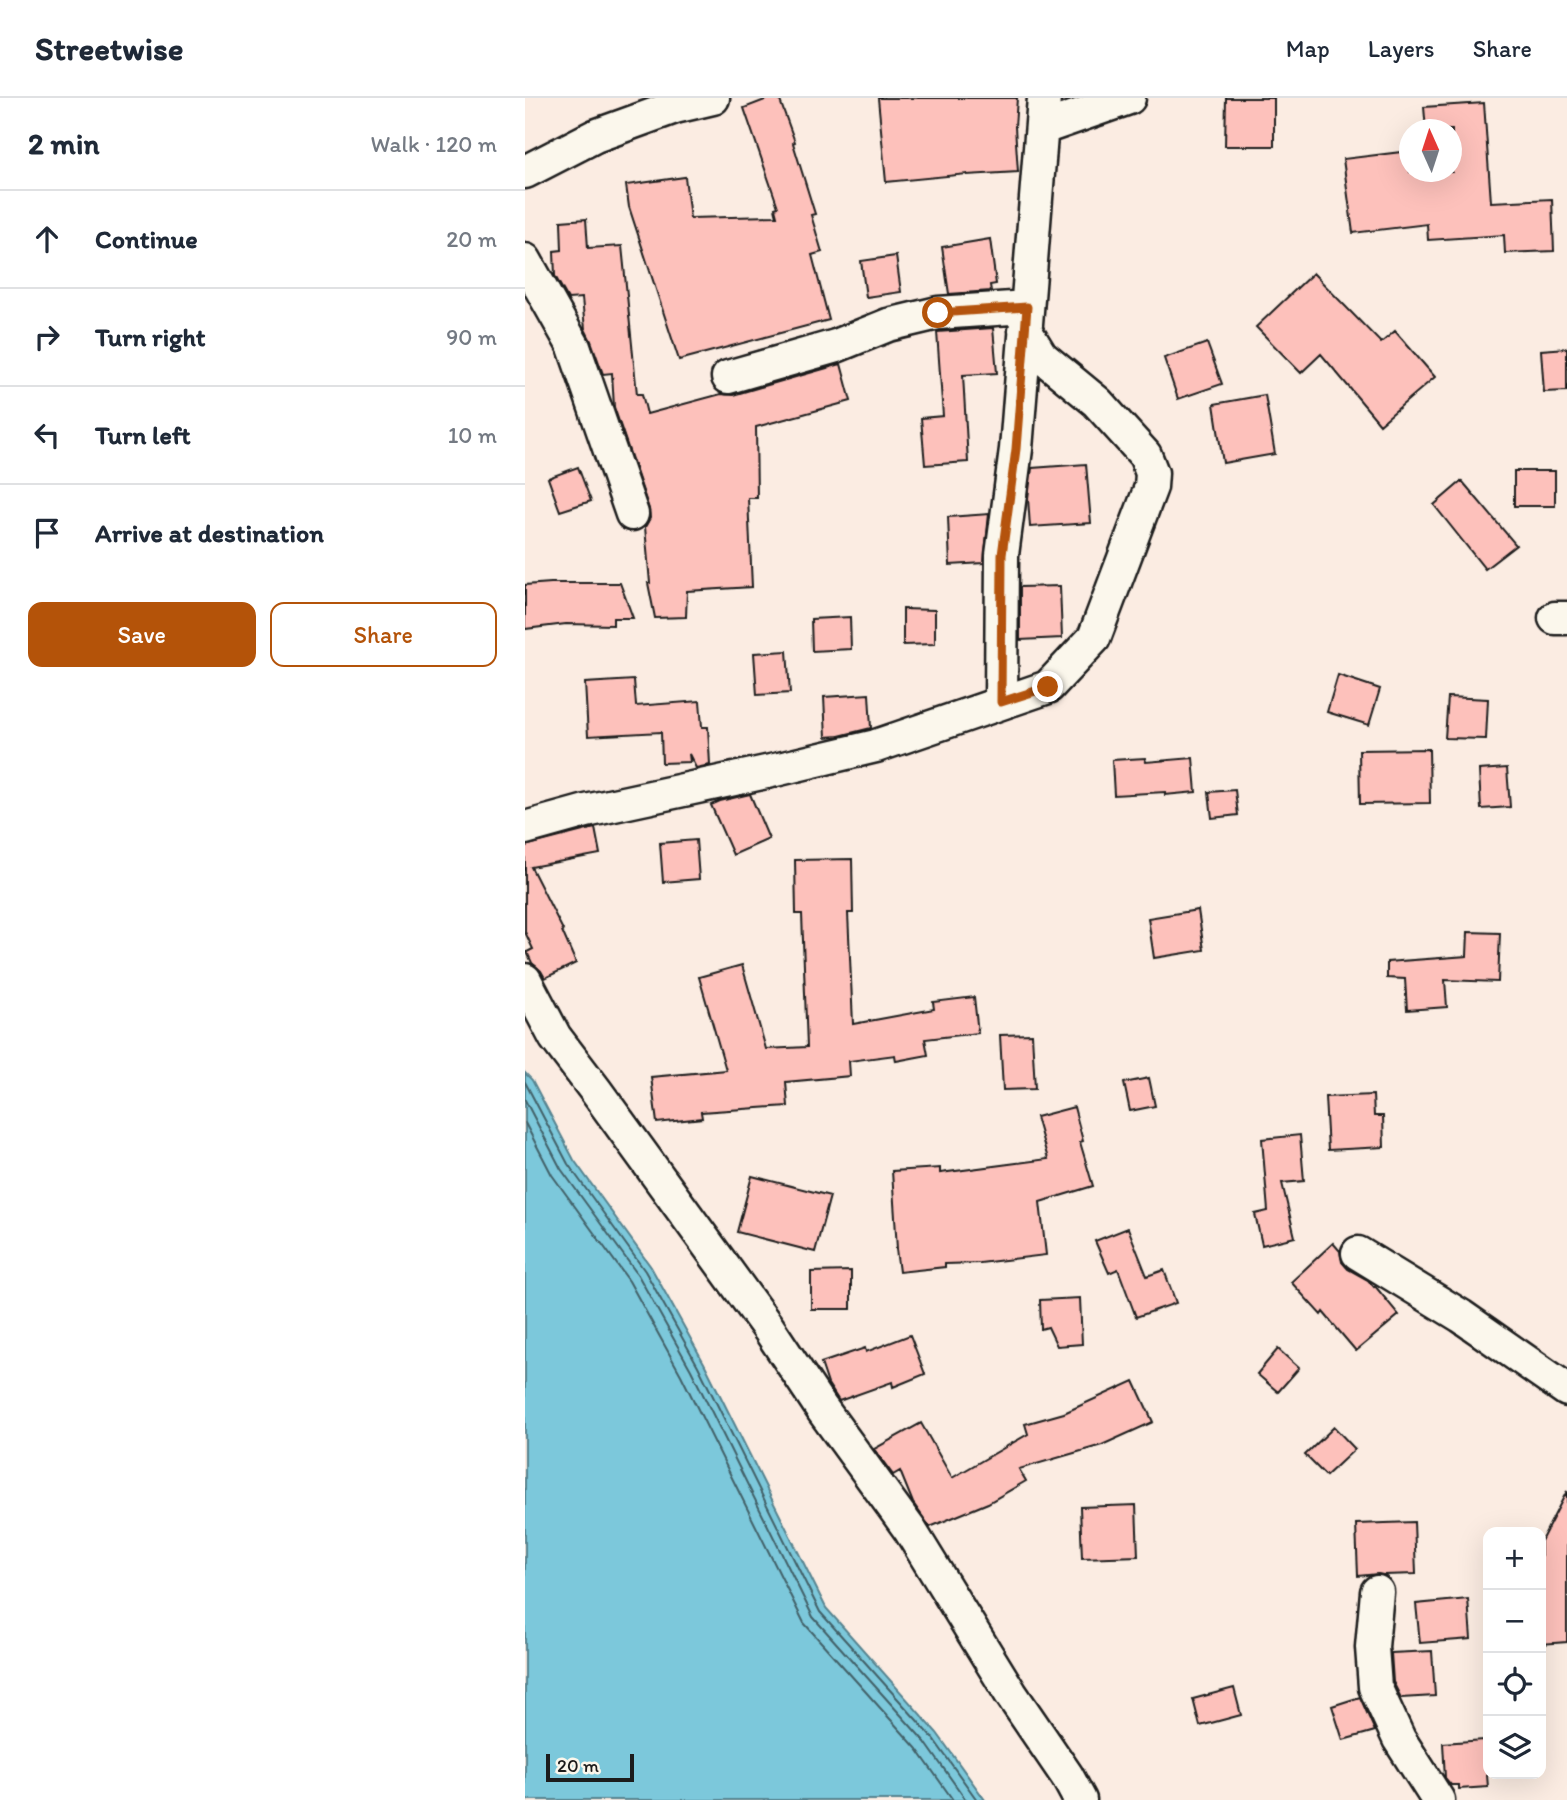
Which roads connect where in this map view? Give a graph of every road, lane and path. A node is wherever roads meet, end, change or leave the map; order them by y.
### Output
1 (713, 98) edge
2 (1129, 98) edge
3 (1044, 113) edge
4 (525, 172) edge
5 (525, 260) edge
6 (1026, 319) junction
7 (728, 377) dead end
8 (632, 514) dead end
9 (1001, 702) junction
10 (525, 828) edge
11 (525, 980) edge
12 (1358, 1253) dead end
13 (1567, 1390) edge
14 (1377, 1592) dead end
15 (1080, 1800) edge
16 (1438, 1800) edge

1 - 4 street
2 - 3 street
3 - 6 street
5 - 8 street
6 - 7 street
6 - 9 street
6 - 9 street
9 - 10 street
11 - 15 street
12 - 13 street
14 - 16 street

